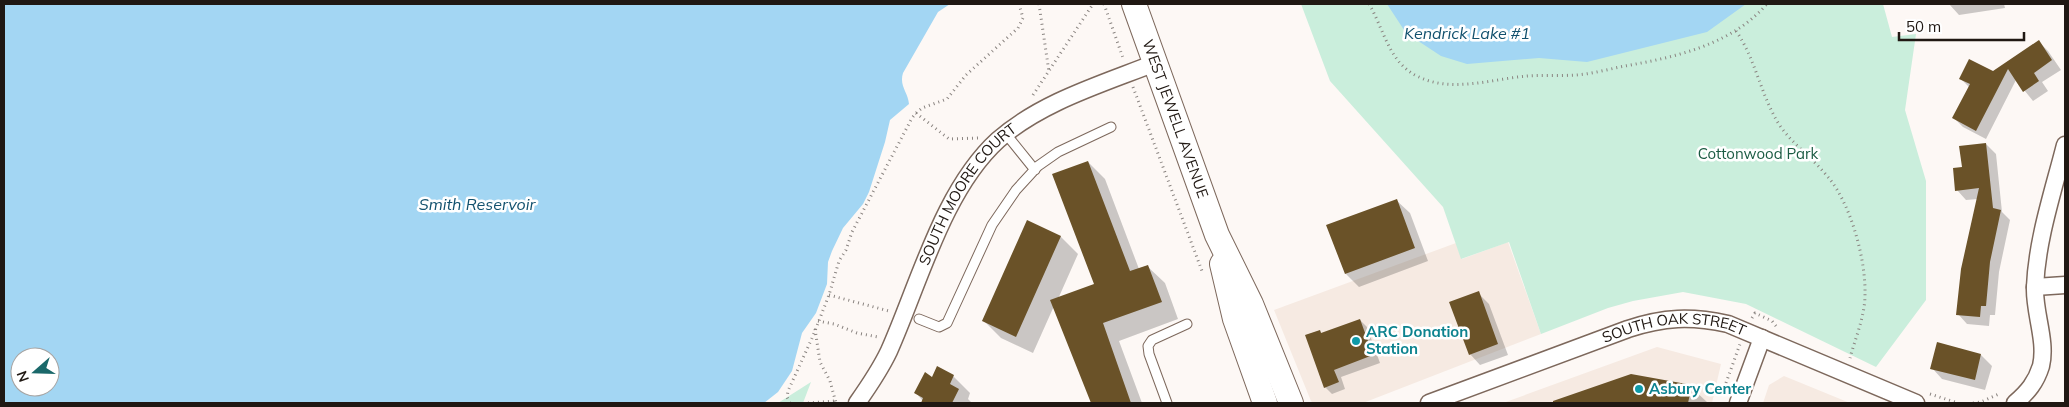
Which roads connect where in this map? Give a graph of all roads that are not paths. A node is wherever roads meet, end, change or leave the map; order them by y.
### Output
1 (1134, 4) edge
2 (1155, 63) junction
3 (1111, 127) dead end
4 (1002, 137) junction
5 (2065, 146) edge
6 (1035, 170) junction
7 (1217, 235) junction
8 (2065, 286) edge
9 (2035, 287) junction
10 (911, 317) junction
11 (1187, 324) dead end
12 (1762, 338) junction
13 (857, 403) edge
14 (1167, 403) edge
15 (1264, 403) edge
16 (1291, 403) edge
17 (1429, 403) edge
18 (1738, 403) edge
19 (1916, 403) edge
20 (2015, 403) edge

1 - 2 main road, WEST JEWELL AVENUE
2 - 4 street, SOUTH MOORE COURT
2 - 7 main road, WEST JEWELL AVENUE
3 - 6 lane
4 - 6 lane
4 - 10 street, SOUTH MOORE COURT
5 - 9 street
6 - 10 lane
7 - 15 main road, WEST JEWELL AVENUE
7 - 16 main road, WEST JEWELL AVENUE
8 - 9 street
9 - 20 street
10 - 13 street, SOUTH MOORE COURT
11 - 14 lane
12 - 17 street, SOUTH OAK STREET
12 - 18 street
12 - 19 street, SOUTH OAK STREET

